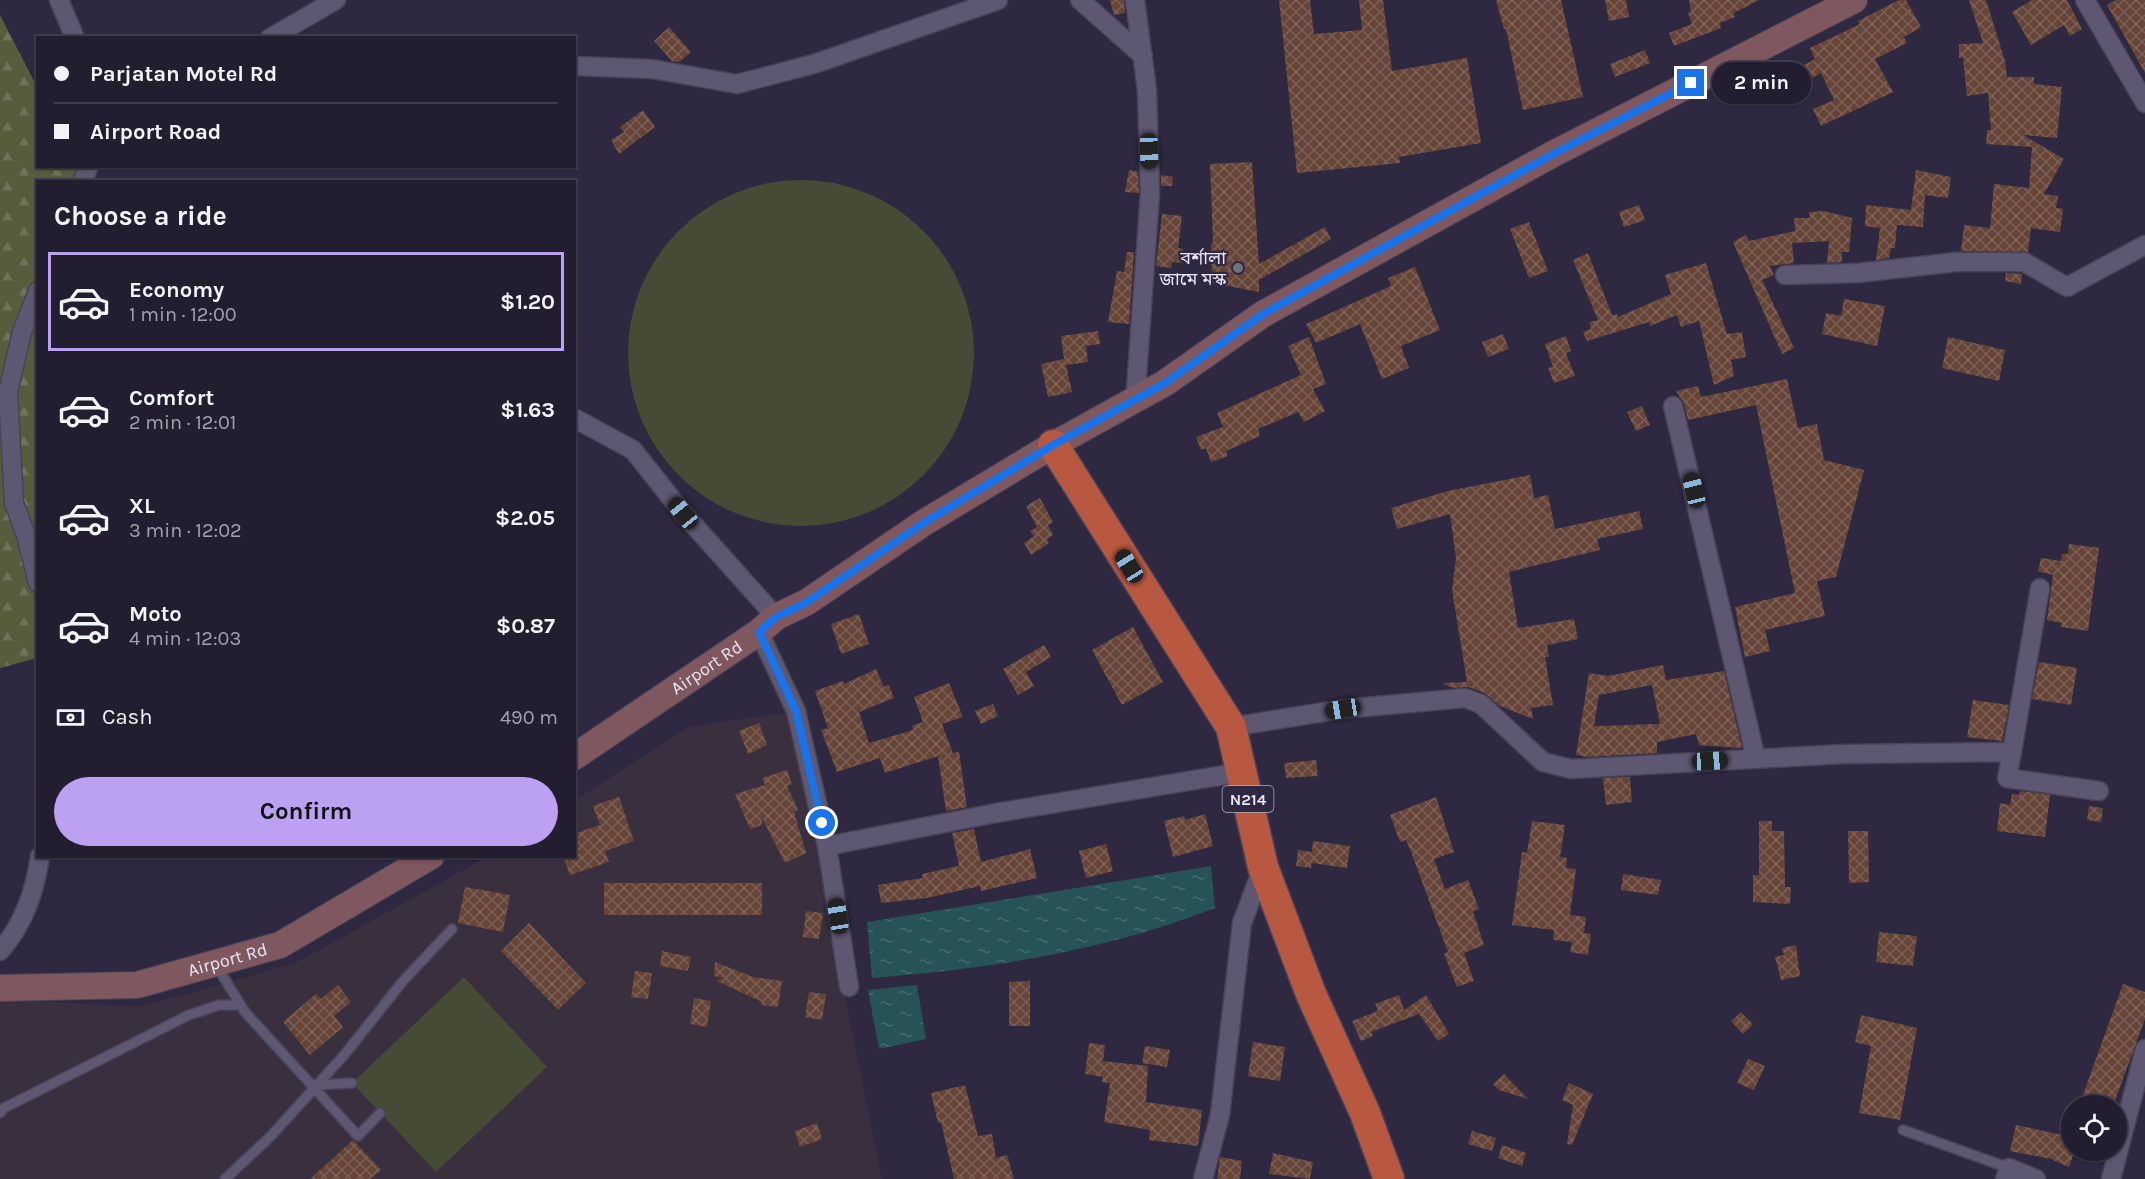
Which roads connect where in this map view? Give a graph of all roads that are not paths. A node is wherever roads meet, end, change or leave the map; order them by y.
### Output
1 (59, 0) edge
2 (336, 0) edge
3 (998, 0) edge
4 (1080, 0) edge
5 (1135, 0) edge
6 (1854, 0) edge
7 (2085, 0) edge
8 (74, 36) edge
9 (273, 36) edge
10 (1143, 56) junction
11 (576, 66) edge
12 (2145, 103) edge
13 (2145, 245) edge
14 (1785, 274) dead end
15 (36, 296) edge
16 (1135, 402) junction
17 (1673, 405) dead end
18 (576, 419) edge
19 (1053, 445) junction
20 (36, 575) edge
21 (2040, 588) dead end
22 (768, 624) junction
23 (1231, 727) junction
24 (2012, 752) junction
25 (576, 757) edge
26 (1756, 759) junction
27 (1243, 772) junction
28 (2100, 791) dead end
29 (827, 846) junction
30 (40, 858) edge
31 (428, 858) edge
32 (1263, 867) junction
33 (452, 929) dead end
34 (0, 951) edge
35 (215, 963) junction
36 (849, 987) dead end
37 (0, 988) edge
38 (240, 1005) junction
39 (2145, 1049) edge
40 (352, 1083) dead end
41 (315, 1087) junction
42 (0, 1113) edge
43 (380, 1113) dead end
44 (1903, 1130) dead end
45 (2007, 1174) edge
46 (225, 1179) edge
47 (1203, 1179) edge
48 (1389, 1179) edge
49 (2036, 1179) edge
50 (2111, 1179) edge

1 - 8 street
2 - 9 street
3 - 11 street
4 - 10 street
5 - 10 street
6 - 16 main road, Airport Rd
7 - 12 street
10 - 16 street
13 - 14 street
15 - 20 street
16 - 19 main road, Airport Rd
17 - 26 street
18 - 22 street
19 - 22 main road, Airport Rd
19 - 23 highway, N214
21 - 24 street
22 - 25 main road, Airport Rd
22 - 29 street
23 - 26 street
23 - 27 highway, N214
24 - 26 street
24 - 28 street
27 - 29 street
27 - 32 highway, N214
29 - 36 street
30 - 34 street
31 - 35 main road, Airport Rd
32 - 47 street
32 - 48 highway, N214
33 - 41 lane
35 - 37 main road, Airport Rd
35 - 38 lane
38 - 41 lane
38 - 42 lane
39 - 50 street
40 - 41 lane
41 - 43 lane
41 - 46 lane
44 - 45 lane
45 - 49 street

